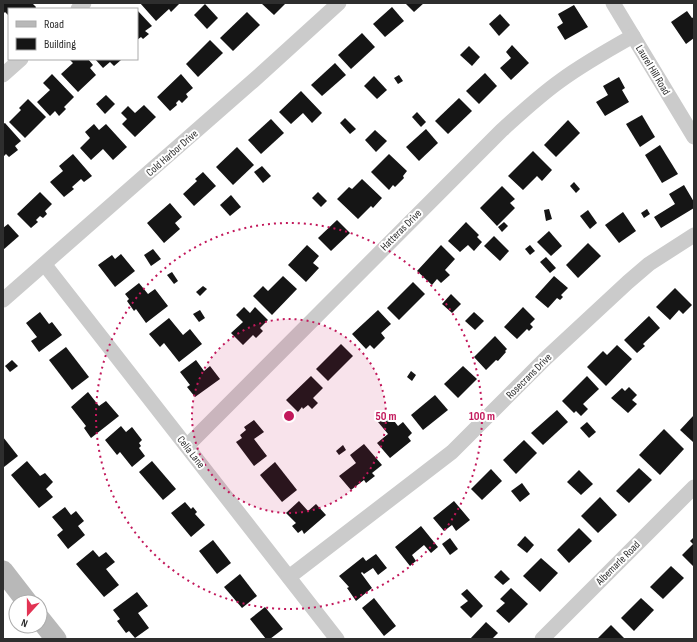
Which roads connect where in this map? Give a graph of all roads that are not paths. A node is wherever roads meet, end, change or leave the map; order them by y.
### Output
1 (339, 3) edge
2 (613, 3) edge
3 (633, 36) junction
4 (21, 60) edge
5 (3, 76) edge
6 (694, 137) edge
7 (694, 235) edge
8 (44, 265) junction
9 (3, 300) edge
10 (187, 446) junction
11 (694, 487) edge
12 (3, 571) edge
13 (289, 577) junction
14 (21, 594) edge
15 (48, 629) edge
16 (56, 639) edge
17 (337, 639) edge
18 (542, 639) edge

1 - 8 street, Cold Harbor Drive
2 - 3 street, Laurel Hill Road
3 - 6 street, Laurel Hill Road
3 - 10 street, Hatteras Drive
4 - 5 street
7 - 13 street, Rosecrans Drive
8 - 9 street, Cold Harbor Drive
8 - 10 street, Celia Lane
10 - 13 street, Celia Lane
11 - 18 street, Albemarle Road
12 - 14 main road
13 - 17 street, Celia Lane
15 - 16 main road

